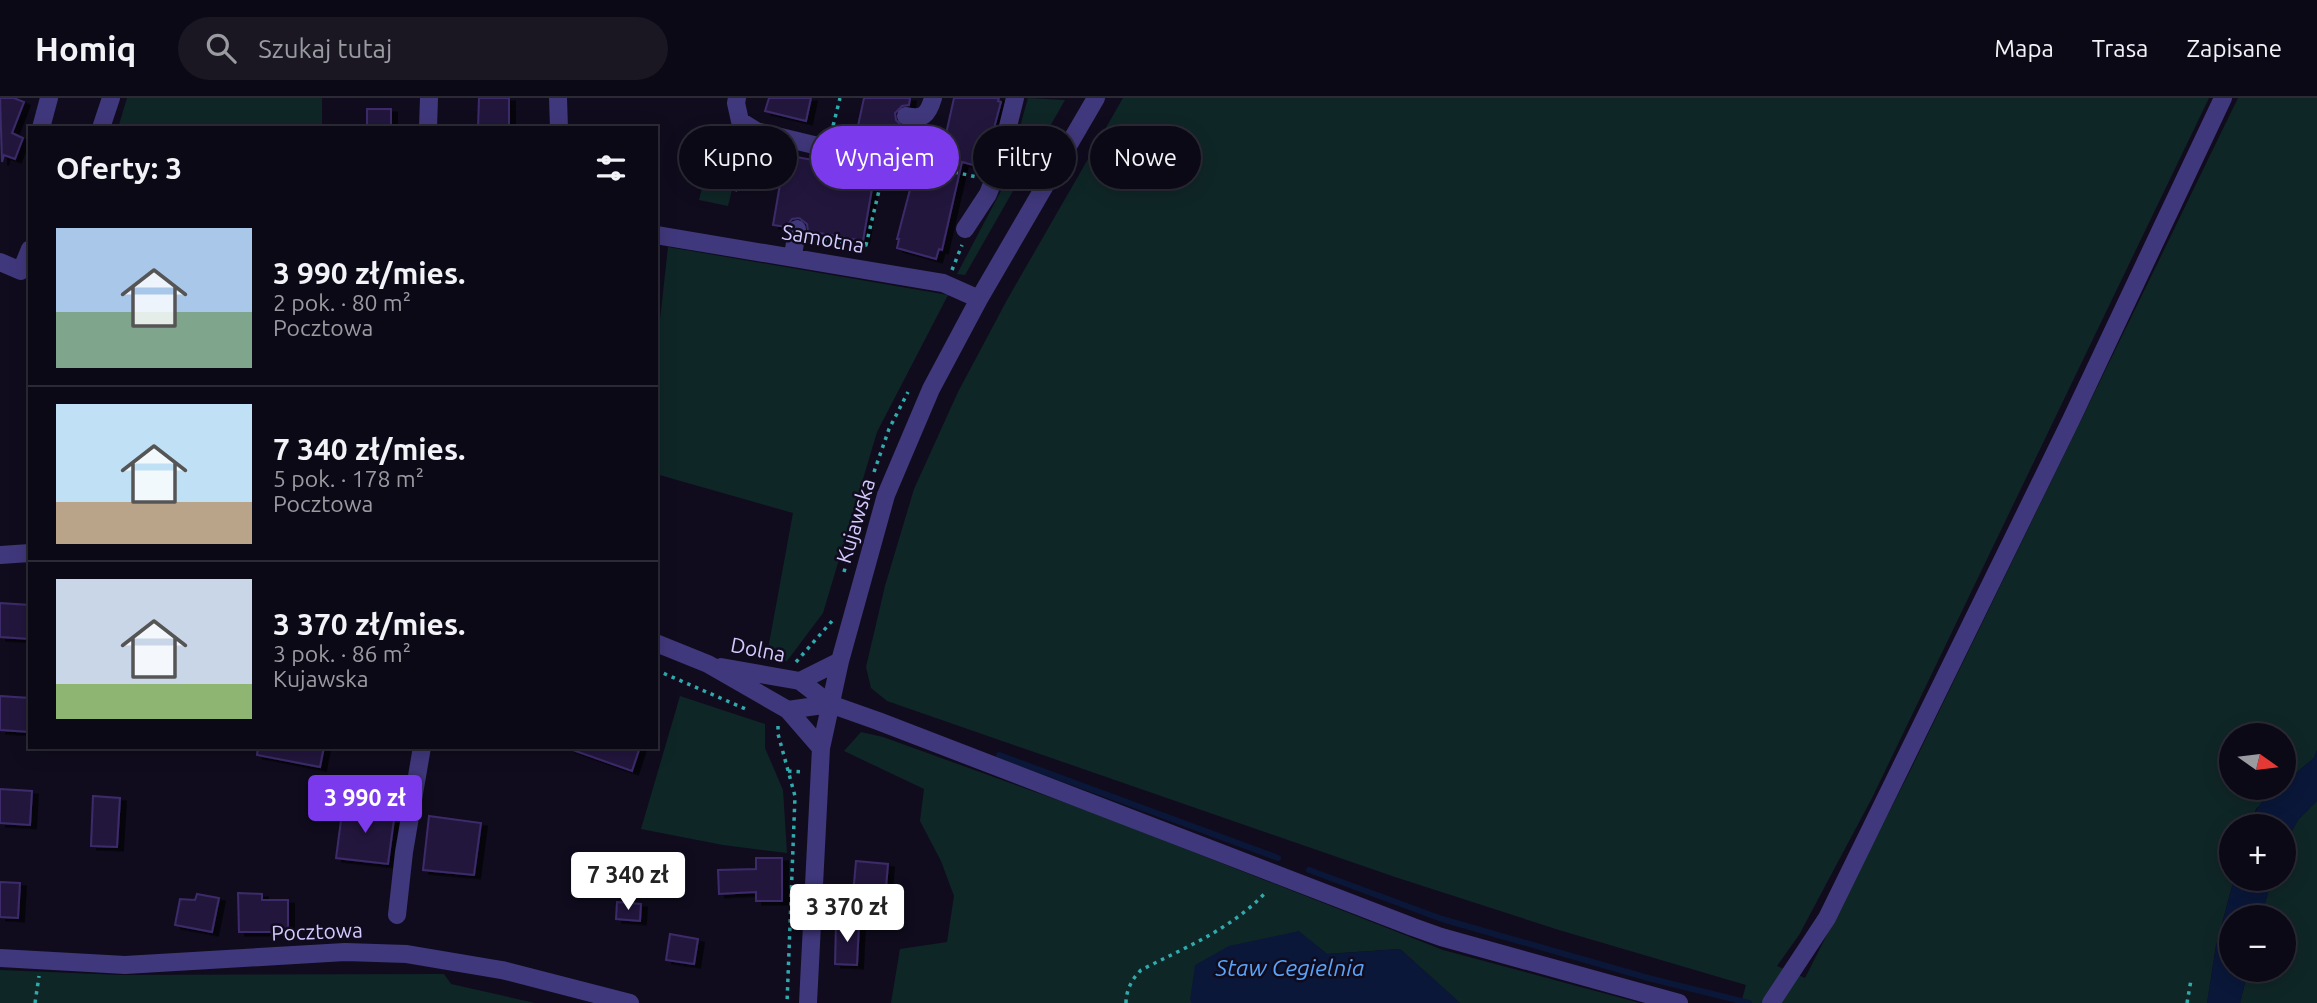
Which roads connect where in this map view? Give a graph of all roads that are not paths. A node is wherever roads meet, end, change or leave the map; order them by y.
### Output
1 (49, 98) edge
2 (111, 98) edge
3 (429, 98) edge
4 (558, 98) edge
5 (737, 98) edge
6 (933, 98) edge
7 (1015, 98) edge
8 (1096, 98) edge
9 (2223, 98) edge
10 (906, 116) dead end
11 (42, 126) edge
12 (101, 126) edge
13 (428, 126) edge
14 (559, 126) edge
15 (811, 143) edge
16 (797, 232) road end
17 (658, 235) edge
18 (964, 235) road end
19 (28, 254) edge
20 (793, 256) junction
21 (0, 262) edge
22 (979, 299) junction
23 (28, 553) edge
24 (0, 555) edge
25 (658, 644) edge
26 (840, 661) junction
27 (708, 664) junction
28 (800, 681) junction
29 (830, 704) junction
30 (788, 710) junction
31 (821, 748) junction
32 (422, 749) edge
33 (397, 915) dead end
34 (0, 958) edge
35 (630, 1003) edge
36 (808, 1003) edge
37 (1679, 1003) edge
38 (1770, 1003) edge

1 - 11 street
2 - 12 street
3 - 13 street
4 - 14 street
5 - 15 street
6 - 10 street
7 - 18 street
8 - 22 street, Kujawska
9 - 38 street
16 - 20 street
17 - 20 street, Samotna
19 - 21 street
20 - 22 street, Samotna
22 - 26 street, Kujawska
23 - 24 street
25 - 27 street, Dolna
26 - 28 street, Dolna
26 - 29 street, Kujawska
27 - 28 street, Dolna
27 - 30 street, Dolna
28 - 29 street, Dolna
29 - 30 street
29 - 31 street, Kujawska
29 - 37 street
30 - 31 street, Dolna
31 - 36 street, Kujawska
32 - 33 street
34 - 35 street, Pocztowa

